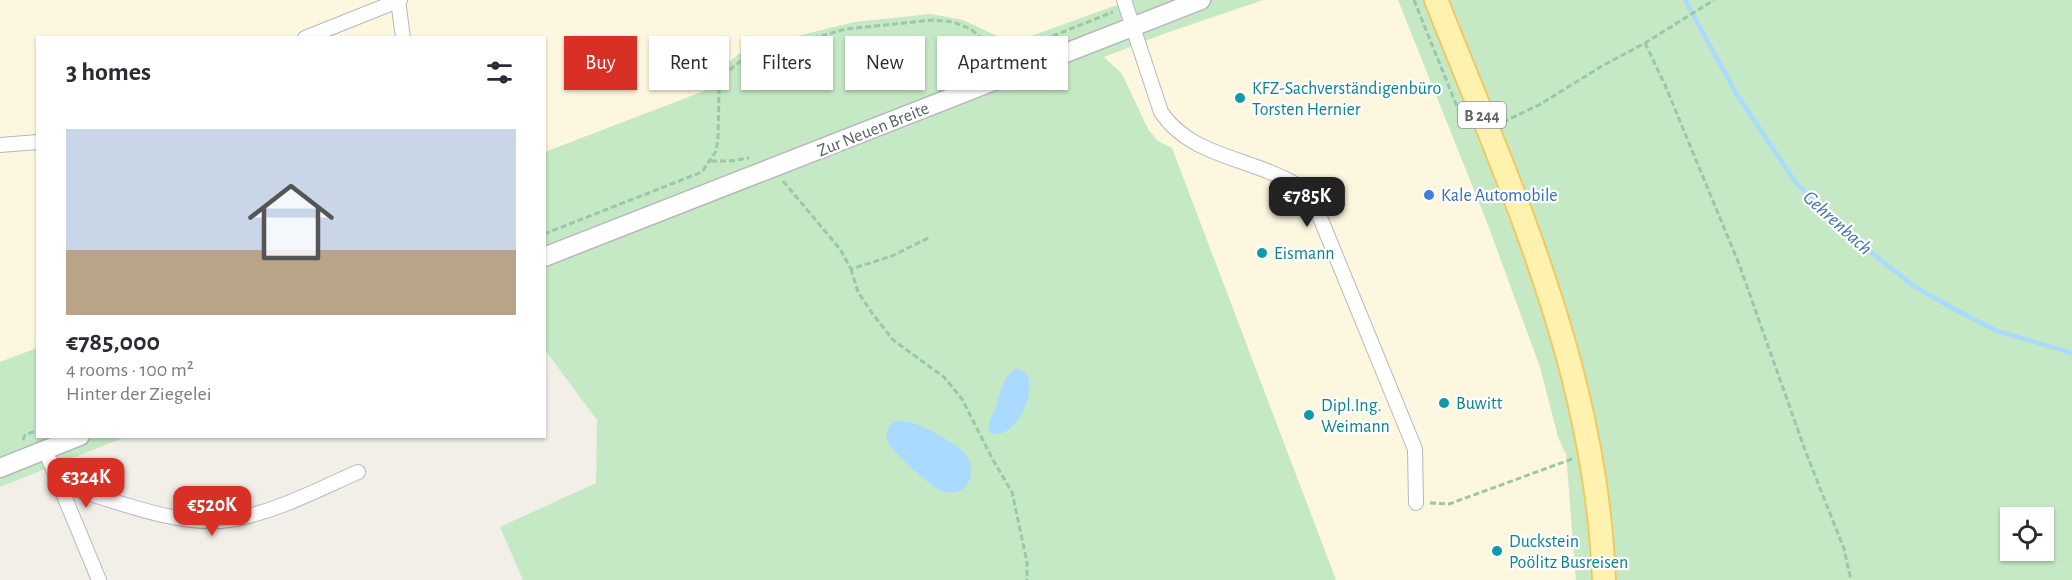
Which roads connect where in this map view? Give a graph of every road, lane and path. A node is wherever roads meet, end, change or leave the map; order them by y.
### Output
1 (399, 0) edge
2 (1201, 0) edge
3 (1436, 0) edge
4 (1714, 0) edge
5 (1126, 3) edge
6 (1133, 26) junction
7 (310, 36) edge
8 (403, 36) edge
9 (1646, 43) junction
10 (1488, 129) junction
11 (36, 142) edge
12 (0, 145) edge
13 (772, 168) junction
14 (546, 233) edge
15 (930, 237) dead end
16 (546, 256) edge
17 (851, 268) junction
18 (75, 438) edge
19 (45, 450) junction
20 (1577, 458) dead end
21 (0, 468) edge
22 (358, 472) dead end
23 (59, 484) junction
24 (1416, 503) joint
25 (99, 580) edge
26 (1027, 580) edge
27 (1604, 580) edge
28 (1851, 580) edge

1 - 7 street
1 - 8 street
2 - 6 street, Zur Neuen Breite
3 - 10 main road, B 244
4 - 9 path
5 - 6 street
5 - 14 path
6 - 13 street, Zur Neuen Breite
6 - 24 street
9 - 10 path
9 - 28 path
10 - 27 main road, B 244
11 - 12 street
13 - 16 street, Zur Neuen Breite
13 - 17 path
15 - 17 path
17 - 26 path
18 - 19 street
19 - 21 street
19 - 23 street
20 - 24 path
22 - 23 street
23 - 25 street

